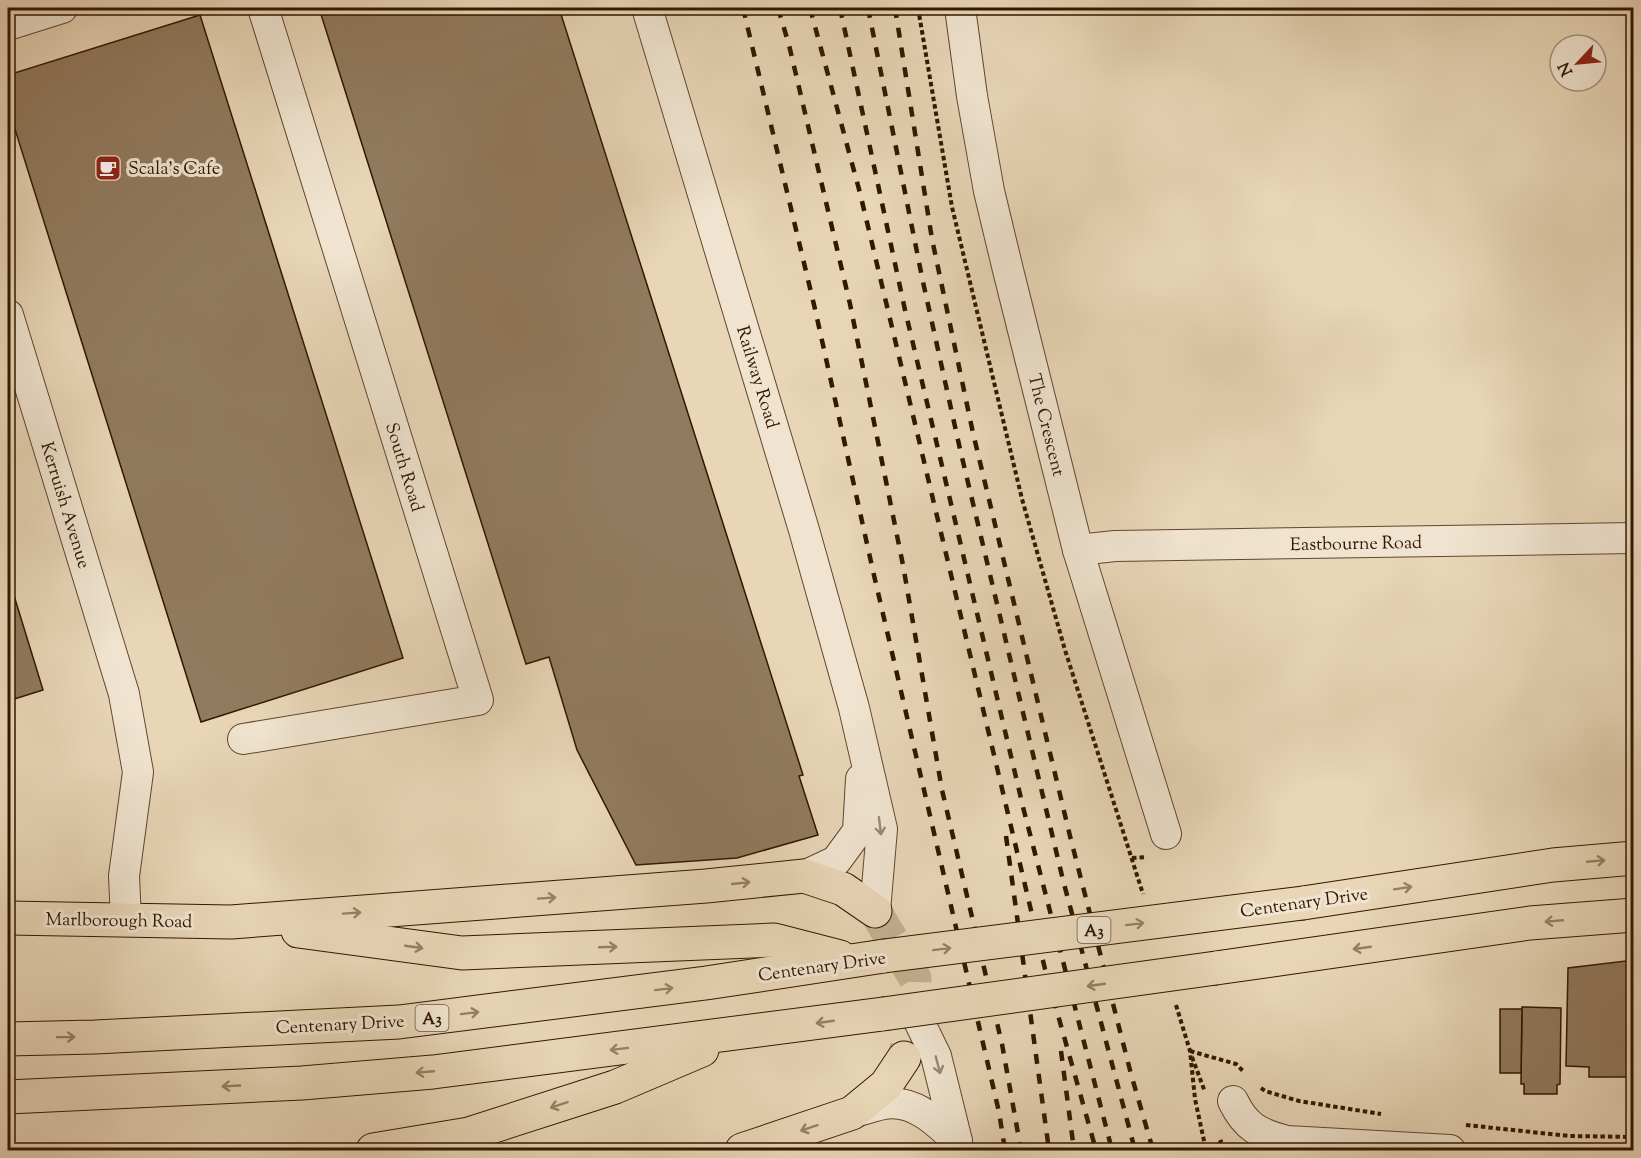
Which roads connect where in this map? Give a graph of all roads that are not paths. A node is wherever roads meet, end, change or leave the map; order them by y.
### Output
1 (62, 8) edge
2 (263, 8) edge
3 (647, 8) edge
4 (960, 8) edge
5 (8, 25) edge
6 (8, 315) edge
7 (1634, 538) edge
8 (1078, 550) junction
9 (243, 739) dead end
10 (862, 749) junction
11 (1166, 834) dead end
12 (1634, 858) edge
13 (804, 876) junction
14 (875, 911) joint
15 (1634, 915) edge
16 (8, 918) edge
17 (126, 920) junction
18 (231, 922) junction
19 (868, 958) junction
20 (915, 1011) dead end
21 (740, 1034) junction
22 (8, 1039) edge
23 (904, 1058) tunnel mouth
24 (1241, 1090) road end
25 (8, 1097) edge
26 (852, 1113) junction
27 (1453, 1137) edge
28 (373, 1150) edge
29 (742, 1150) edge

1 - 5 street
2 - 9 street, South Road
3 - 10 street, Railway Road
4 - 8 street, The Crescent
6 - 17 street, Kerruish Avenue
7 - 8 street, Eastbourne Road
8 - 11 street, The Crescent
10 - 13 street, Railway Road
10 -> 14 street, Railway Road
19 -> 12 highway, Centenary Drive / A3, bridge
13 - 14 highway
18 -> 13 highway
15 -> 21 highway, bridge
16 - 17 highway, Marlborough Road
17 - 18 highway, Marlborough Road
18 -> 19 highway
22 -> 19 highway, Centenary Drive / A3
20 -> 26 street
21 -> 25 highway
21 -> 28 highway
23 - 26 highway
24 - 27 street
26 -> 29 highway

